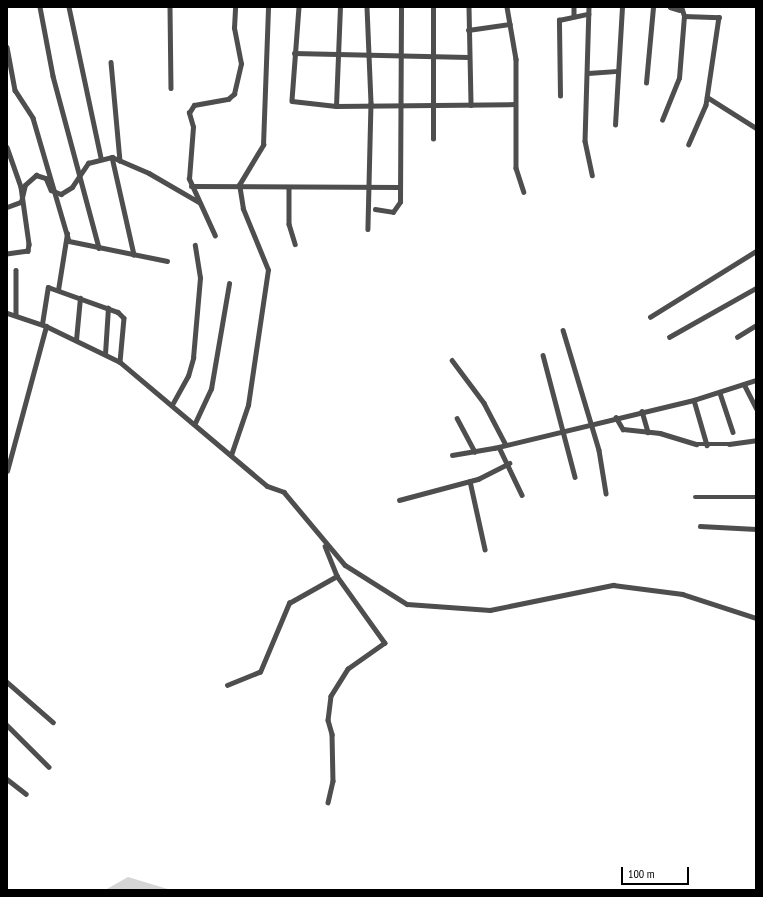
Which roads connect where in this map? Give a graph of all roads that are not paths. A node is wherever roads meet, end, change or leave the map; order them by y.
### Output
1 (40, 7) edge
2 (70, 7) edge
3 (170, 7) edge
4 (235, 7) edge
5 (268, 7) edge
6 (298, 7) edge
7 (340, 7) edge
8 (367, 7) edge
9 (401, 7) edge
10 (433, 7) edge
11 (468, 7) edge
12 (507, 7) edge
13 (574, 7) edge
14 (588, 7) edge
15 (622, 7) edge
16 (653, 7) edge
17 (670, 7) edge
18 (681, 8) edge
19 (588, 14) junction
20 (574, 15) junction
21 (684, 16) junction
22 (510, 24) junction
23 (468, 30) junction
24 (7, 46) edge
25 (294, 52) junction
26 (338, 54) junction
27 (368, 54) junction
28 (435, 56) junction
29 (468, 57) junction
30 (403, 58) junction
31 (111, 62) dead end
32 (618, 71) junction
33 (588, 74) junction
34 (10, 79) edge
35 (646, 83) dead end
36 (171, 88) dead end
37 (560, 96) dead end
38 (707, 97) junction
39 (371, 103) junction
40 (434, 104) junction
41 (515, 104) junction
42 (401, 105) junction
43 (471, 105) junction
44 (336, 106) junction
45 (662, 120) dead end
46 (615, 125) dead end
47 (756, 128) edge
48 (433, 139) dead end
49 (689, 144) dead end
50 (7, 147) edge
51 (101, 157) junction
52 (112, 157) junction
53 (120, 161) junction
54 (79, 172) junction
55 (592, 175) dead end
56 (239, 185) junction
57 (191, 186) junction
58 (400, 187) junction
59 (372, 188) junction
60 (289, 189) junction
61 (524, 192) dead end
62 (54, 193) junction
63 (23, 198) junction
64 (200, 203) junction
65 (7, 207) edge
66 (375, 210) dead end
67 (368, 229) dead end
68 (67, 234) junction
69 (215, 236) dead end
70 (195, 244) dead end
71 (295, 244) dead end
72 (99, 248) junction
73 (756, 251) edge
74 (7, 254) edge
75 (134, 255) junction
76 (167, 261) dead end
77 (16, 270) dead end
78 (229, 284) dead end
79 (756, 288) edge
80 (58, 290) junction
81 (80, 298) junction
82 (108, 308) junction
83 (7, 313) edge
84 (16, 315) junction
85 (650, 318) dead end
86 (44, 325) junction
87 (756, 325) edge
88 (563, 330) dead end
89 (669, 337) dead end
90 (737, 337) dead end
91 (76, 340) junction
92 (105, 354) junction
93 (543, 355) dead end
94 (452, 360) dead end
95 (120, 362) junction
96 (756, 380) edge
97 (744, 384) junction
98 (720, 393) junction
99 (694, 400) junction
100 (173, 403) junction
101 (756, 408) edge
102 (642, 411) junction
103 (616, 417) junction
104 (457, 418) dead end
105 (591, 422) junction
106 (195, 423) junction
107 (562, 430) junction
108 (648, 432) junction
109 (733, 432) dead end
110 (756, 440) edge
111 (506, 445) junction
112 (707, 445) junction
113 (499, 447) junction
114 (475, 452) junction
115 (231, 455) junction
116 (452, 455) dead end
117 (509, 463) junction
118 (7, 471) edge
119 (575, 477) dead end
120 (470, 481) junction
121 (606, 494) dead end
122 (522, 495) dead end
123 (695, 497) dead end
124 (756, 497) edge
125 (399, 500) dead end
126 (700, 526) dead end
127 (756, 529) edge
128 (324, 542) junction
129 (485, 549) dead end
130 (337, 576) junction
131 (754, 617) edge
132 (7, 682) edge
133 (227, 686) dead end
134 (53, 722) dead end
135 (7, 725) edge
136 (49, 767) dead end
137 (7, 779) edge
138 (26, 794) dead end
139 (328, 802) dead end

1 - 54 street
2 - 51 street
3 - 36 street
4 - 57 street
5 - 56 street
6 - 25 street
7 - 26 street
8 - 27 street
9 - 30 street
10 - 28 street
11 - 23 street
12 - 22 street
13 - 20 street
14 - 19 street
15 - 32 street
16 - 35 street
17 - 18 street
18 - 21 street
19 - 20 street
19 - 33 street
20 - 37 street
21 - 38 street
21 - 45 street
22 - 23 street
22 - 41 street
23 - 29 street
24 - 34 street
25 - 26 street
25 - 44 street
26 - 27 street
26 - 44 street
27 - 30 street
27 - 39 street
28 - 29 street
28 - 30 street
28 - 40 street
29 - 43 street
30 - 42 street
31 - 53 street
32 - 33 street
32 - 46 street
33 - 55 street
34 - 62 street
38 - 47 street
38 - 49 street
39 - 42 street
39 - 44 street
39 - 59 street
40 - 42 street
40 - 43 street
40 - 48 street
41 - 43 street
41 - 61 street
42 - 58 street
50 - 63 street
51 - 52 street
51 - 54 street
52 - 53 street
52 - 75 street
53 - 64 street
54 - 62 street
54 - 72 street
56 - 57 street
56 - 60 street
56 - 115 street
57 - 64 street
58 - 59 street
58 - 66 street
59 - 60 street
59 - 67 street
60 - 71 street
62 - 63 street
62 - 68 street
63 - 65 street
63 - 74 street
64 - 69 street
68 - 72 street
68 - 80 street
70 - 100 street
72 - 75 street
73 - 85 street
75 - 76 street
77 - 84 street
78 - 106 street
79 - 89 street
80 - 81 street
80 - 86 street
81 - 82 street
81 - 91 street
82 - 92 street
82 - 95 street
83 - 84 street
84 - 86 street
86 - 91 street
86 - 118 street
87 - 90 street
88 - 105 street
91 - 92 street
92 - 95 street
93 - 107 street
94 - 111 street
95 - 100 street
96 - 97 street
97 - 98 street
97 - 101 street
98 - 99 street
98 - 109 street
99 - 102 street
99 - 112 street
100 - 106 street
102 - 103 street
102 - 108 street
103 - 105 street
103 - 108 street
104 - 114 street
105 - 107 street
105 - 121 street
106 - 115 street
107 - 111 street
107 - 119 street
108 - 112 street
110 - 112 street
111 - 113 street
113 - 114 street
113 - 117 street
114 - 116 street
115 - 128 street
117 - 120 street
117 - 122 street
120 - 125 street
120 - 129 street
123 - 124 street
126 - 127 street
128 - 130 street
128 - 131 street
130 - 133 street
130 - 139 street
132 - 134 street
135 - 136 street
137 - 138 street

